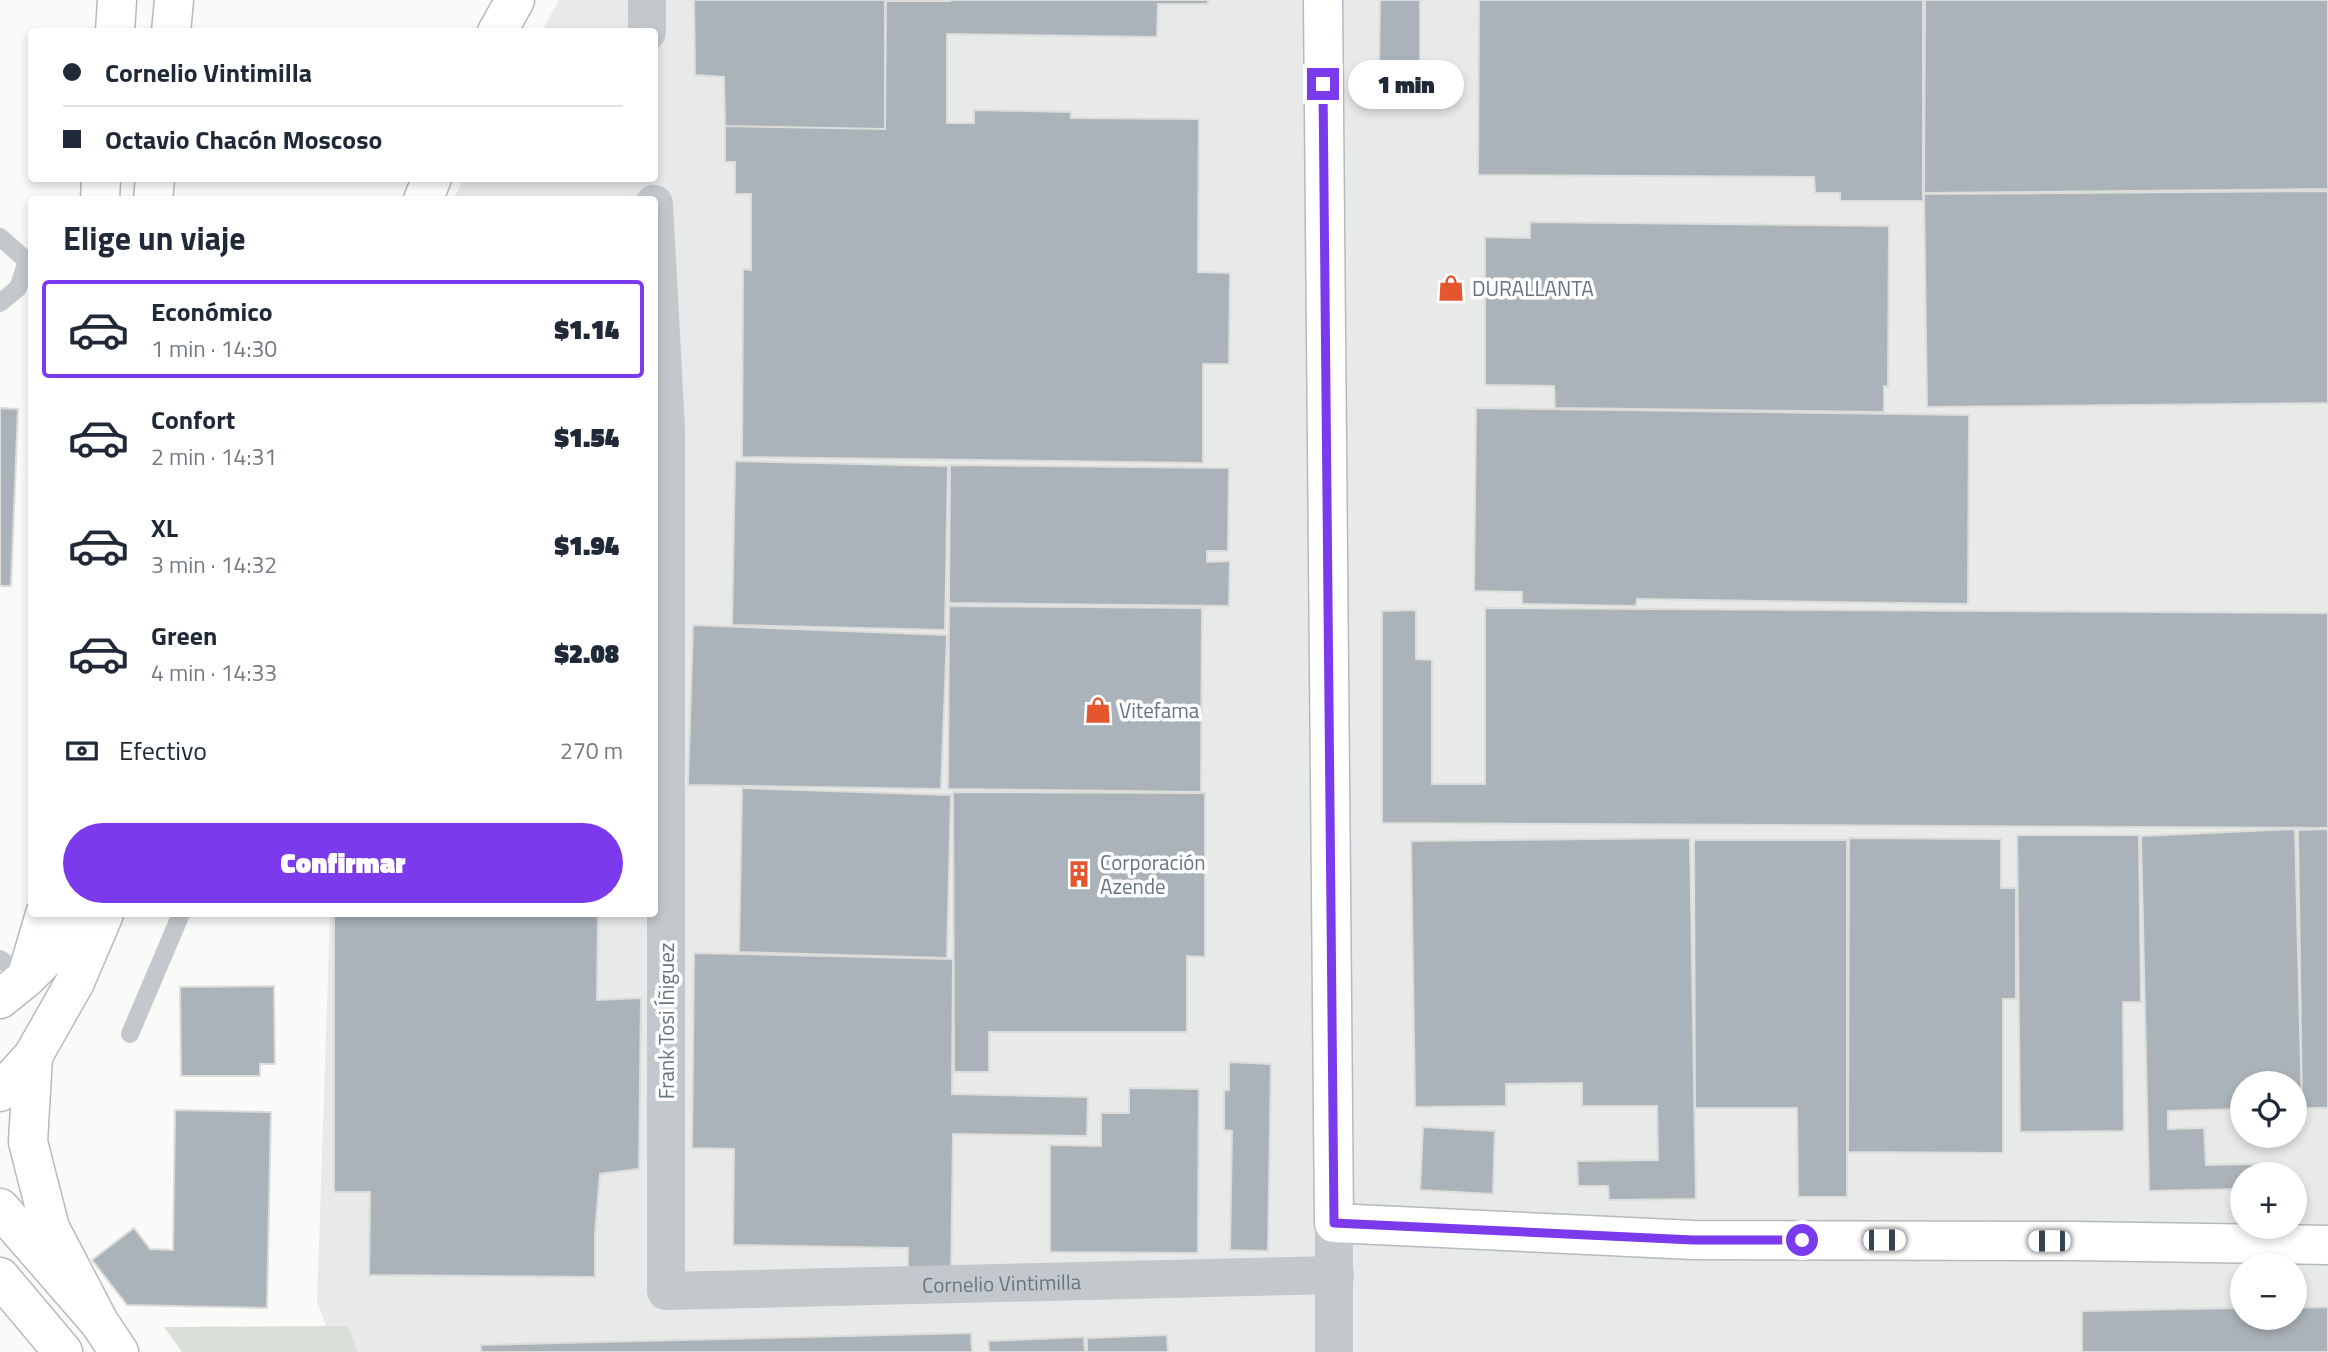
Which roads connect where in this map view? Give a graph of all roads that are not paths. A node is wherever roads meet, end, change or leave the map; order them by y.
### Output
1 (117, 0) edge
2 (174, 0) edge
3 (515, 0) edge
4 (647, 0) edge
5 (1322, 0) edge
6 (115, 28) edge
7 (171, 28) edge
8 (499, 28) edge
9 (648, 28) edge
10 (0, 237) edge
11 (28, 261) edge
12 (28, 264) edge
13 (658, 278) edge
14 (0, 303) edge
15 (660, 500) edge
16 (44, 917) edge
17 (86, 917) edge
18 (103, 917) edge
19 (180, 917) edge
20 (9, 979) edge
21 (130, 1034) dead end
22 (33, 1056) junction
23 (0, 1092) edge
24 (0, 1208) edge
25 (1334, 1223) junction
26 (2328, 1245) edge
27 (1335, 1275) junction
28 (0, 1277) edge
29 (666, 1291) joint
30 (109, 1337) edge
31 (63, 1352) edge
32 (1334, 1352) edge

1 - 6 main road
2 - 7 main road
3 - 8 main road
4 - 9 street
5 - 25 main road
10 - 11 lane
12 - 14 lane
13 - 15 street, Frank Tosi Íñiguez
15 - 29 street, Frank Tosi Íñiguez
16 - 20 main road
17 - 20 main road
18 - 22 main road
19 - 21 lane
22 - 23 main road
22 - 30 main road
24 - 30 main road
25 - 26 main road
25 - 27 street
27 - 29 street, Cornelio Vintimilla
27 - 32 street
28 - 31 main road

